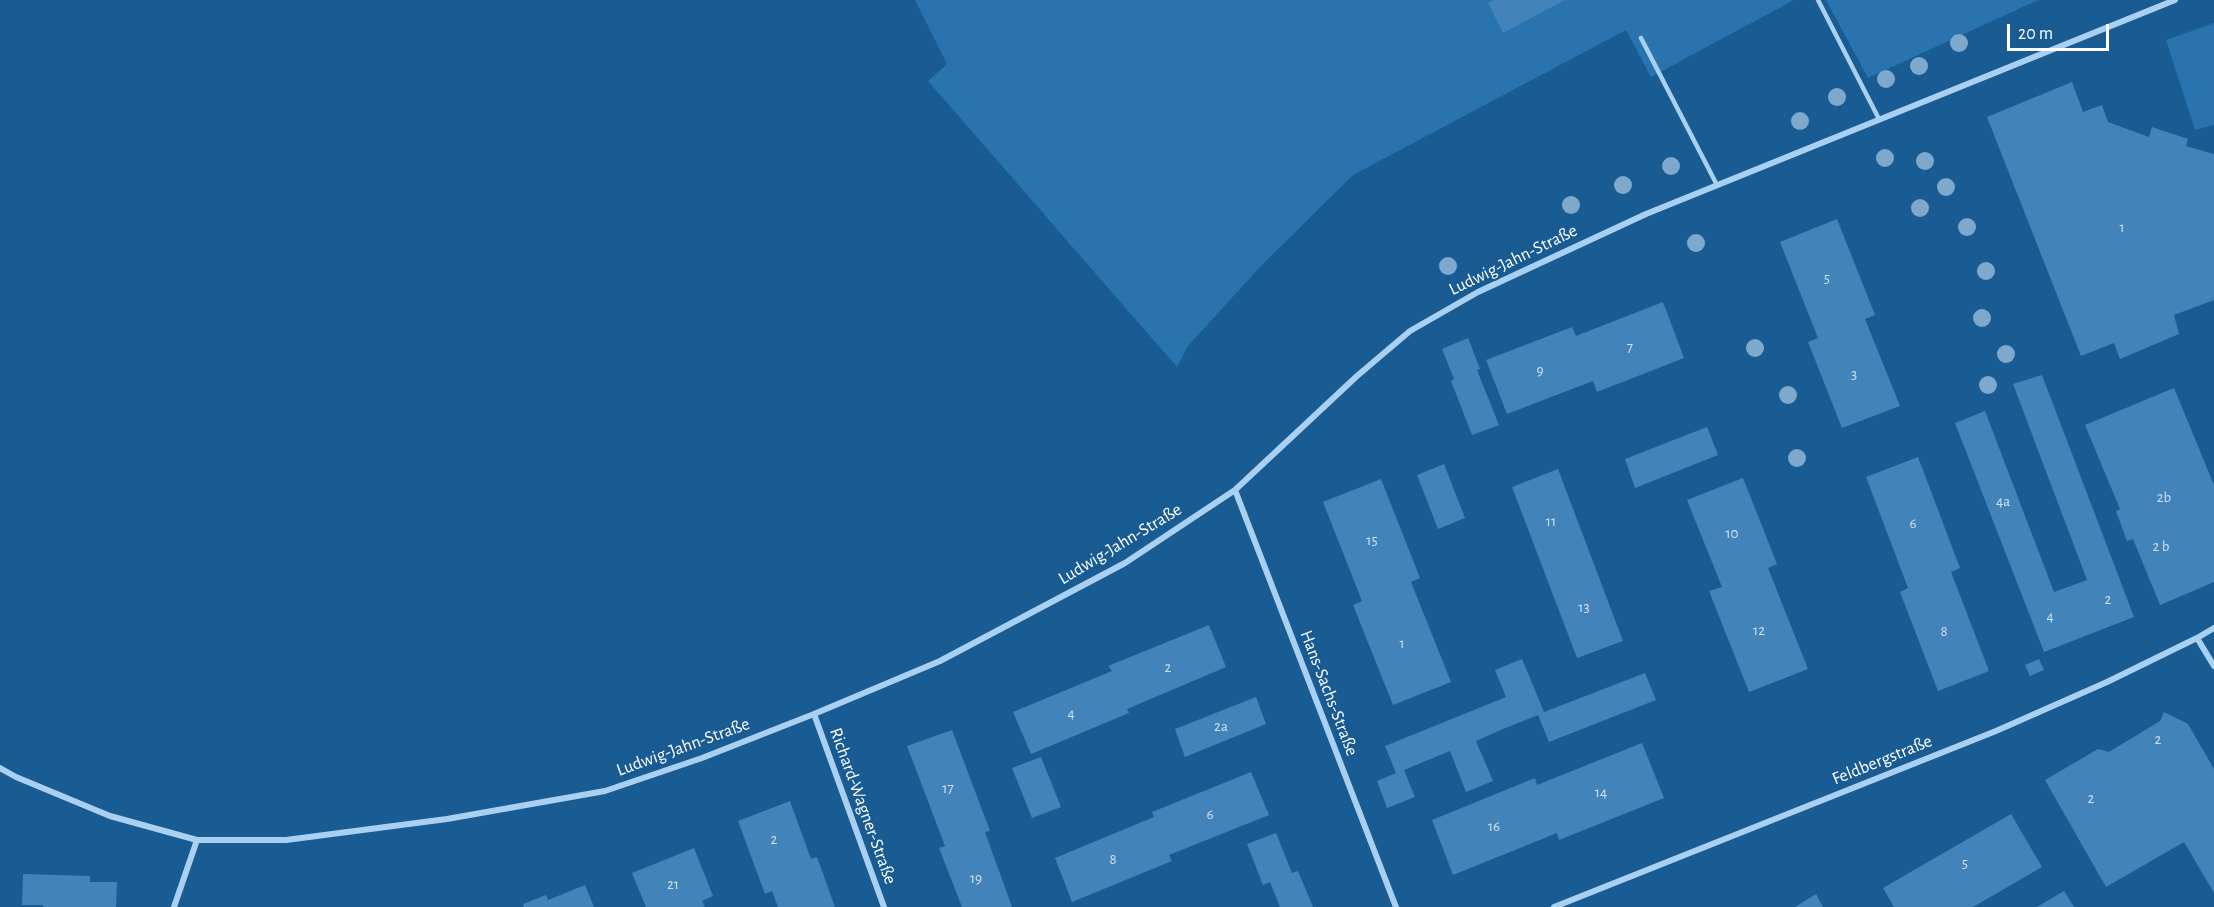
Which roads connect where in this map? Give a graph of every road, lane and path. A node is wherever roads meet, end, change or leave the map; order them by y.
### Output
1 (1818, 0) edge
2 (2175, 0) edge
3 (1641, 38) dead end
4 (1880, 119) junction
5 (1717, 185) junction
6 (1235, 490) junction
7 (2214, 628) edge
8 (2198, 638) junction
9 (2214, 666) edge
10 (814, 714) junction
11 (0, 768) edge
12 (197, 840) junction
13 (174, 907) edge
14 (884, 907) edge
15 (1396, 907) edge
16 (1554, 907) edge

1 - 4 lane
2 - 4 street, Ludwig-Jahn-Straße
3 - 5 lane
4 - 5 street, Ludwig-Jahn-Straße
5 - 6 street, Ludwig-Jahn-Straße
6 - 10 street, Ludwig-Jahn-Straße
6 - 15 street, Hans-Sachs-Straße
7 - 8 street, Feldbergstraße
8 - 9 street
8 - 16 street, Feldbergstraße
10 - 12 street, Ludwig-Jahn-Straße
10 - 14 street, Richard-Wagner-Straße
11 - 12 street, Ludwig-Jahn-Straße
12 - 13 street

